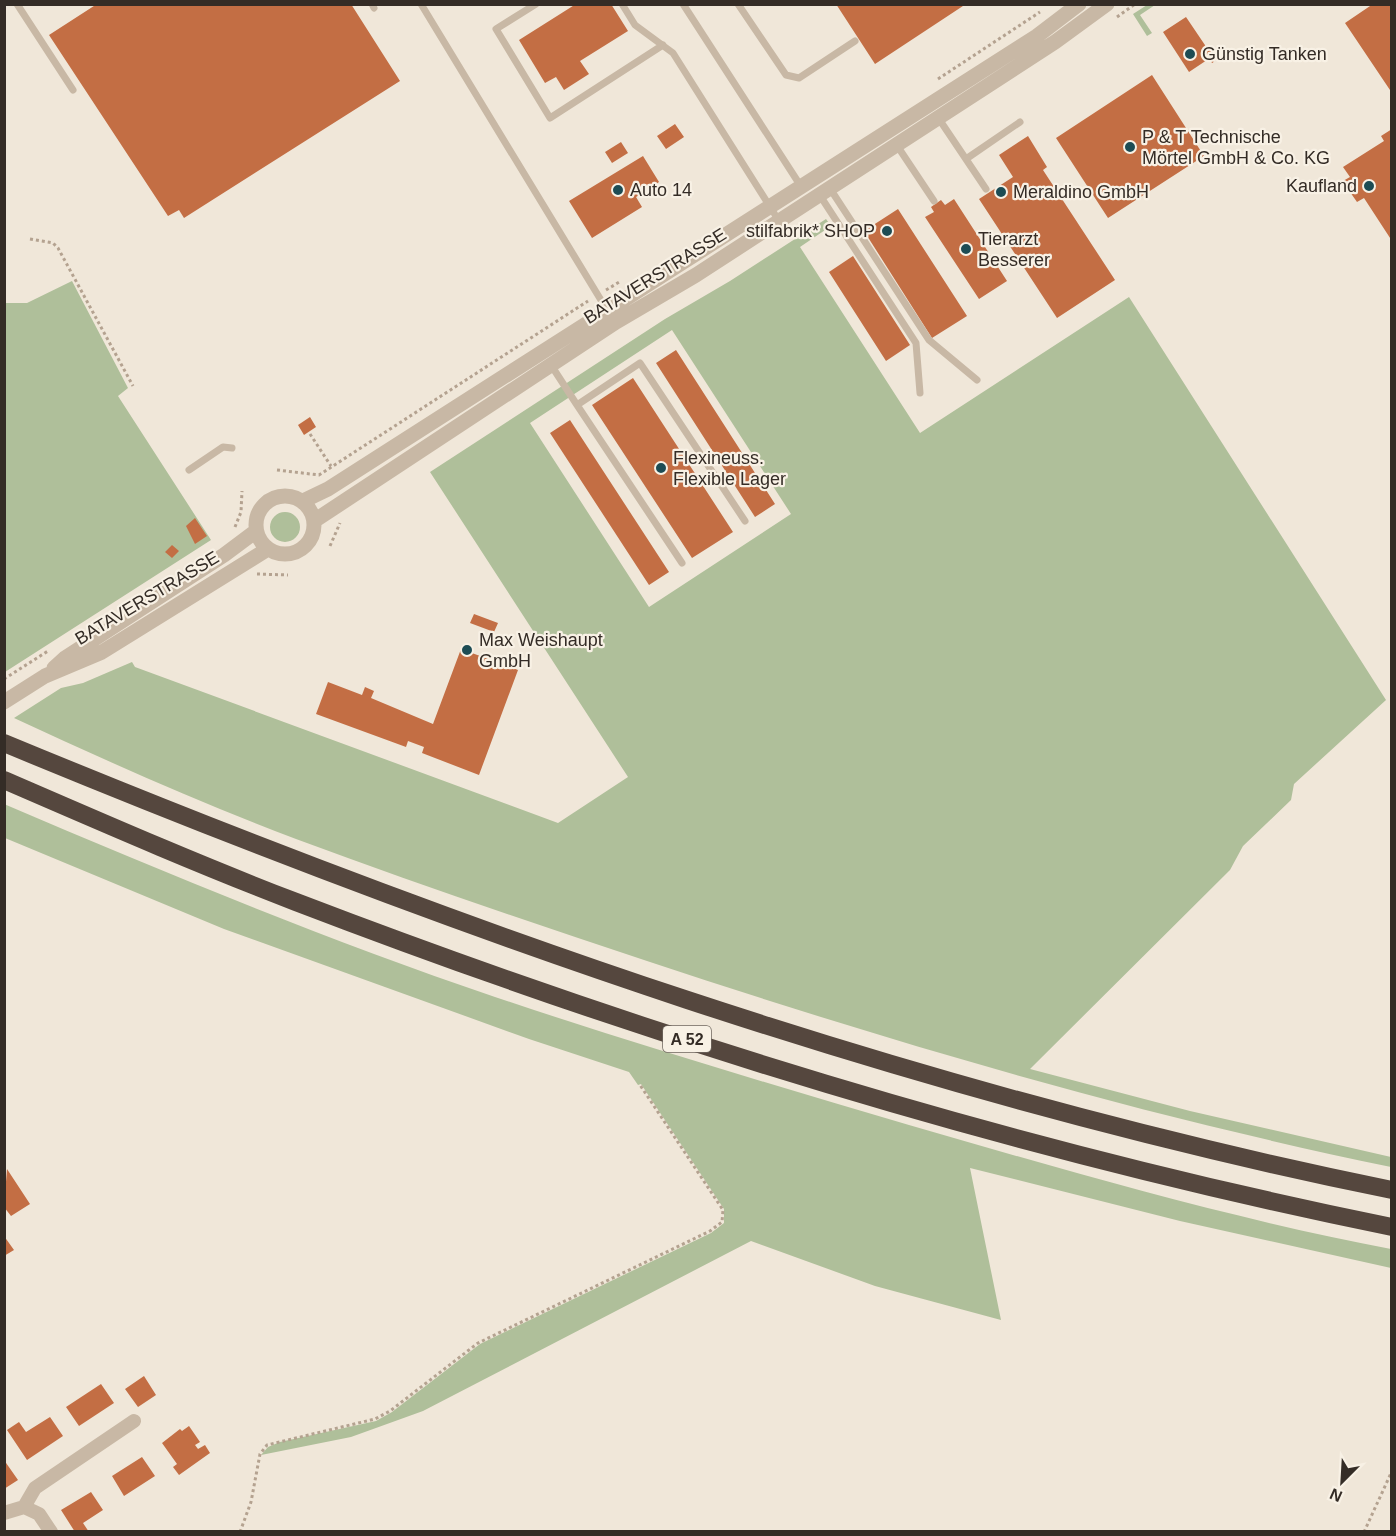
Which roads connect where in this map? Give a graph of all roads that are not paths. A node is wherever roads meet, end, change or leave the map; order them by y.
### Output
1 (17, 4) edge
2 (422, 4) edge
3 (536, 4) edge
4 (622, 4) edge
5 (683, 4) edge
6 (738, 4) edge
7 (1079, 4) edge
8 (1107, 4) edge
9 (855, 41) dead end
10 (663, 45) junction
11 (73, 90) dead end
12 (934, 111) junction
13 (1020, 122) dead end
14 (892, 138) junction
15 (966, 159) junction
16 (816, 188) junction
17 (986, 189) dead end
18 (934, 201) dead end
19 (770, 208) junction
20 (779, 221) junction
21 (607, 309) junction
22 (616, 322) junction
23 (550, 364) junction
24 (977, 380) dead end
25 (920, 393) dead end
26 (578, 405) junction
27 (232, 448) dead end
28 (189, 470) dead end
29 (303, 501) junction
30 (314, 521) junction
31 (745, 521) dead end
32 (256, 531) junction
33 (268, 549) junction
34 (682, 562) dead end
35 (45, 676) junction
36 (4, 702) edge
37 (4, 743) edge
38 (4, 780) edge
39 (1392, 1190) edge
40 (1392, 1227) edge
41 (134, 1421) dead end
42 (24, 1507) junction
43 (4, 1513) edge
44 (51, 1532) edge

1 - 11 lane
2 - 21 lane
3 - 10 lane
4 - 10 lane
5 - 16 lane
6 - 9 lane
7 - 12 street, BATAVERSTRASSE
8 - 12 street, BATAVERSTRASSE
10 - 19 lane
12 - 14 street, BATAVERSTRASSE
12 - 15 lane
13 - 15 lane
14 - 16 street, BATAVERSTRASSE
14 - 18 lane
15 - 17 lane
16 - 19 street, BATAVERSTRASSE
16 - 20 street, BATAVERSTRASSE
16 - 24 lane
16 - 25 lane
19 - 20 lane
19 - 21 street, BATAVERSTRASSE
20 - 22 street, BATAVERSTRASSE
21 - 22 lane
21 - 29 street, BATAVERSTRASSE
22 - 23 street, BATAVERSTRASSE
23 - 26 lane
23 - 30 street, BATAVERSTRASSE
26 - 31 lane
26 - 34 lane
27 - 28 lane
29 - 30 street
29 - 32 street
30 - 33 street
32 - 33 street
32 - 35 street, BATAVERSTRASSE
33 - 35 street, BATAVERSTRASSE
35 - 36 street, BATAVERSTRASSE
37 - 39 highway, A 52
38 - 40 highway, A 52
41 - 42 street
42 - 43 street
42 - 44 street

